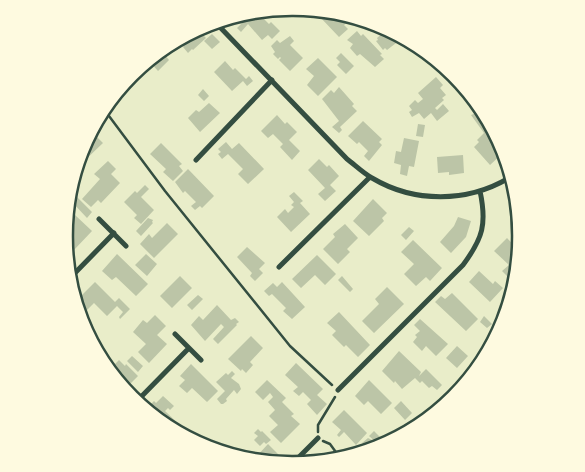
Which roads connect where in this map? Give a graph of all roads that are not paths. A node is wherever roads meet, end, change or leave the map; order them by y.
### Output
1 (221, 28) edge
2 (272, 80) junction
3 (196, 160) dead end
4 (370, 177) junction
5 (505, 180) edge
6 (480, 191) junction
7 (99, 219) dead end
8 (114, 233) junction
9 (126, 246) dead end
10 (279, 267) dead end
11 (76, 272) edge
12 (175, 334) dead end
13 (189, 348) junction
14 (201, 360) dead end
15 (338, 390) road end
16 (143, 396) edge
17 (318, 438) road end
18 (301, 455) edge

1 - 2 street
2 - 3 street
2 - 4 street
4 - 6 street
4 - 10 street
5 - 6 street
6 - 15 street
7 - 8 street
8 - 9 street
8 - 11 street
12 - 13 street
13 - 14 street
13 - 16 street
17 - 18 street

